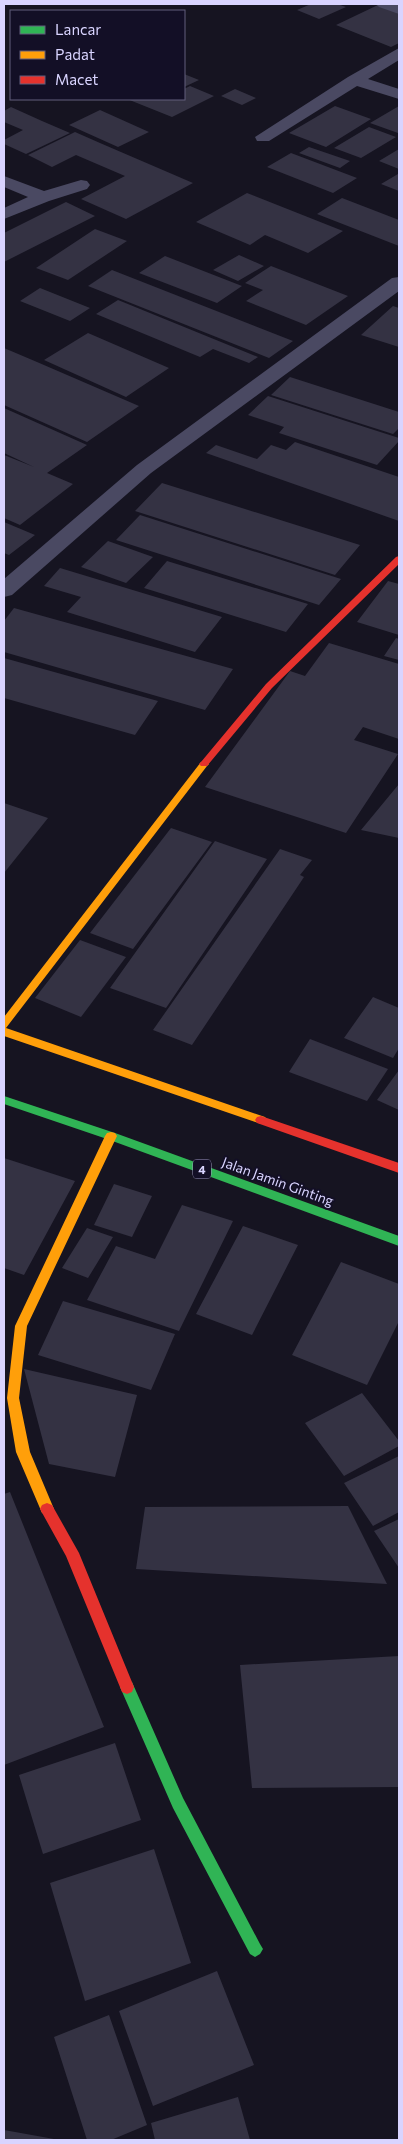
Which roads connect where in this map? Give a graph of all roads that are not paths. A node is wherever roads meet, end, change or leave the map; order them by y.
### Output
1 (384, 4) edge
2 (399, 9) edge
3 (399, 53) edge
4 (354, 80) junction
5 (399, 94) edge
6 (263, 137) dead end
7 (4, 181) edge
8 (80, 185) dead end
9 (43, 197) junction
10 (4, 214) edge
11 (399, 282) edge
12 (399, 559) edge
13 (4, 590) edge
14 (4, 1025) edge
15 (4, 1032) edge
16 (4, 1100) edge
17 (112, 1136) junction
18 (399, 1168) edge
19 (399, 1242) edge
20 (255, 1949) dead end

1 - 2 street
3 - 4 street
4 - 5 street
4 - 6 street
7 - 9 street
8 - 9 street
9 - 10 street
11 - 13 street
12 - 14 main road
15 - 18 main road
16 - 17 main road, Jalan Jamin Ginting / 4
17 - 19 main road, Jalan Jamin Ginting / 4
17 - 20 main road

